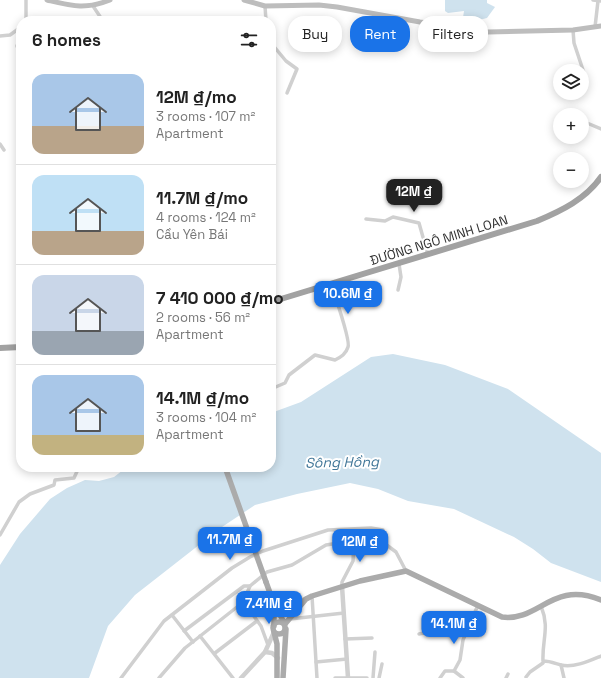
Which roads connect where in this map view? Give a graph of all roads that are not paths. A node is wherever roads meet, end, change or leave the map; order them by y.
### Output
1 (26, 0) edge
2 (47, 0) edge
3 (110, 0) edge
4 (244, 0) edge
5 (592, 0) edge
6 (600, 1) edge
7 (92, 6) junction
8 (265, 6) junction
9 (26, 16) edge
10 (100, 16) edge
11 (266, 16) edge
12 (598, 26) edge
13 (16, 30) edge
14 (573, 30) junction
15 (0, 36) edge
16 (276, 49) edge
17 (581, 64) edge
18 (287, 93) dead end
19 (589, 125) edge
20 (601, 129) edge
21 (0, 144) edge
22 (4, 150) dead end
23 (600, 179) edge
24 (366, 219) dead end
25 (428, 255) junction
26 (399, 264) junction
27 (331, 283) junction
28 (398, 290) dead end
29 (276, 301) edge
30 (16, 347) edge
31 (0, 348) edge
32 (276, 387) edge
33 (77, 472) edge
34 (226, 472) edge
35 (383, 530) dead end
36 (0, 536) edge
37 (354, 540) junction
38 (406, 572) junction
39 (250, 586) junction
40 (342, 586) junction
41 (271, 595) junction
42 (309, 598) junction
43 (601, 600) edge
44 (274, 604) junction
45 (541, 604) junction
46 (478, 605) junction
47 (344, 613) junction
48 (172, 615) junction
49 (253, 615) dead end
50 (313, 616) junction
51 (289, 619) junction
52 (258, 621) junction
53 (285, 627) junction
54 (274, 629) junction
55 (184, 631) junction
56 (419, 634) dead end
57 (465, 635) junction
58 (200, 636) junction
59 (372, 638) dead end
60 (346, 639) junction
61 (193, 642) junction
62 (268, 645) junction
63 (265, 652) junction
64 (374, 652) dead end
65 (215, 653) junction
66 (601, 656) edge
67 (278, 658) junction
68 (347, 659) junction
69 (316, 662) junction
70 (543, 663) dead end
71 (382, 664) dead end
72 (561, 665) junction
73 (454, 671) junction
74 (526, 677) dead end
75 (121, 678) edge
76 (160, 678) edge
77 (233, 678) edge
78 (241, 678) edge
79 (277, 678) edge
80 (283, 678) edge
81 (317, 678) edge
82 (335, 678) edge
83 (348, 678) edge
84 (367, 678) edge
85 (373, 678) edge
86 (379, 678) edge
87 (440, 678) edge
88 (463, 678) edge
89 (564, 678) edge

1 - 9 street
2 - 7 main road
3 - 7 main road
4 - 8 main road
5 - 6 street
6 - 12 street
7 - 10 street
8 - 11 street
8 - 14 main road
12 - 14 main road
13 - 15 street
14 - 17 street
16 - 18 street
19 - 20 street
21 - 22 street
23 - 25 highway, ĐƯỜNG NGÔ MINH LOAN
24 - 25 street
25 - 26 highway, ĐƯỜNG NGÔ MINH LOAN
26 - 27 highway, ĐƯỜNG NGÔ MINH LOAN
26 - 28 street
27 - 29 highway, ĐƯỜNG NGÔ MINH LOAN
27 - 32 street
30 - 31 highway
33 - 36 street
34 - 41 main road, bridge
35 - 48 street
37 - 38 street
37 - 39 street
37 - 40 street
38 - 40 main road
38 - 46 main road
39 - 55 street
39 - 58 street
40 - 42 main road
40 - 47 street
41 - 42 main road
41 - 44 main road
42 - 50 street
42 - 51 main road
43 - 45 main road
44 - 53 main road
44 - 54 main road
45 - 46 main road
45 - 72 street
46 - 57 street
47 - 50 street
47 - 60 street
48 - 55 street
48 - 75 street
49 - 52 street
50 - 51 street
50 - 69 street
51 - 53 main road
52 - 62 street
52 - 65 street
53 - 54 main road
53 - 54 main road
53 - 80 main road
54 - 62 street
54 - 67 main road
55 - 61 street
56 - 57 street
57 - 73 street
58 - 61 street
58 - 65 street
59 - 60 street
60 - 68 street
61 - 76 street
62 - 63 street
63 - 67 street
63 - 78 street
64 - 85 street
65 - 77 street
66 - 72 street
67 - 79 main road
68 - 69 street
68 - 83 street
69 - 81 street
70 - 74 street
71 - 86 street
72 - 89 street
73 - 87 street
73 - 88 street
82 - 83 street
83 - 84 street

